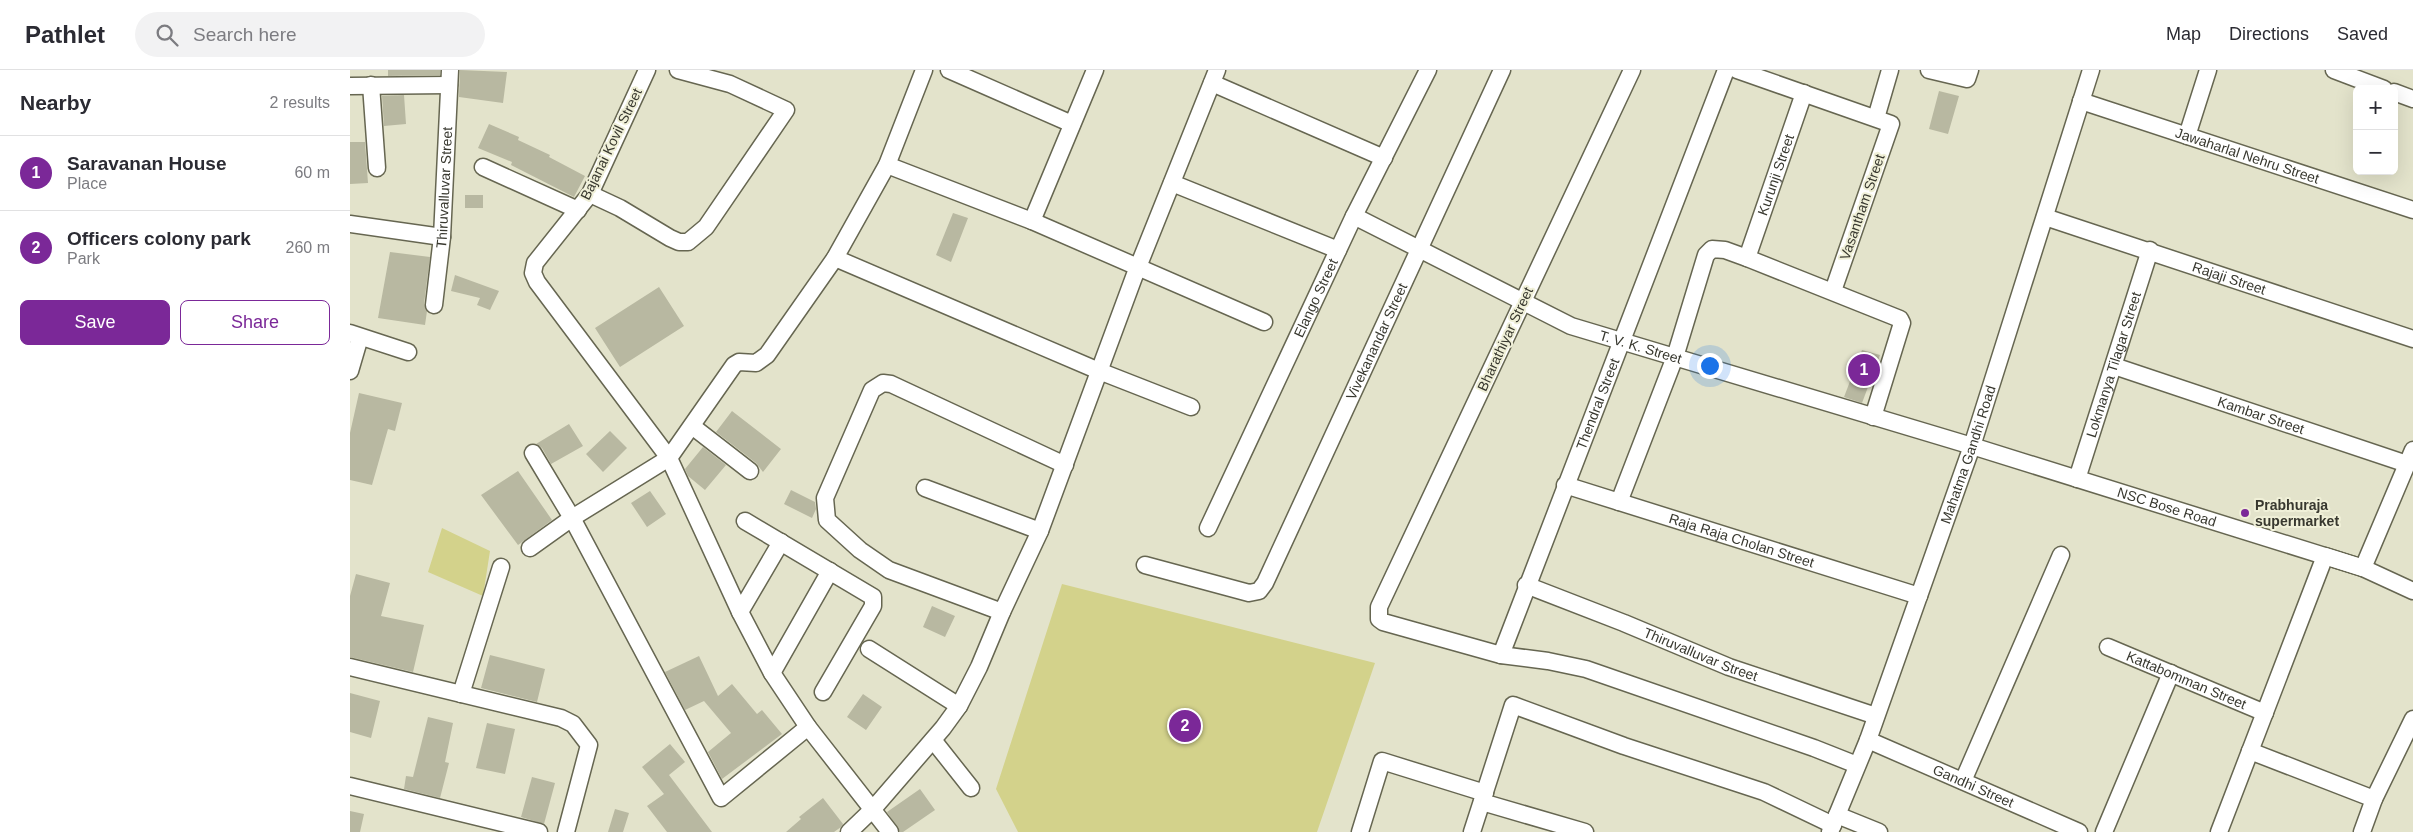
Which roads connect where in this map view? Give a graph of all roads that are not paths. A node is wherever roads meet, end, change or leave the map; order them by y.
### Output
1 (647, 70) edge
2 (678, 70) edge
3 (924, 70) edge
4 (1095, 70) edge
5 (1428, 70) edge
6 (1502, 70) edge
7 (1632, 70) edge
8 (1726, 70) edge
9 (1737, 70) edge
10 (1890, 70) edge
11 (1929, 70) edge
12 (1970, 70) edge
13 (2091, 70) edge
14 (2208, 70) edge
15 (2334, 70) edge
16 (955, 71) edge
17 (1214, 77) edge
18 (450, 78) edge
19 (372, 85) junction
20 (2373, 85) edge
21 (350, 86) edge
22 (1804, 93) junction
23 (2398, 94) edge
24 (2413, 100) edge
25 (2081, 101) junction
26 (1884, 121) junction
27 (1072, 124) junction
28 (2187, 136) junction
29 (1384, 158) junction
30 (887, 165) junction
31 (483, 167) dead end
32 (377, 168) dead end
33 (1172, 183) junction
34 (590, 194) junction
35 (578, 210) junction
36 (2413, 210) edge
37 (1354, 216) junction
38 (2045, 217) junction
39 (1032, 221) junction
40 (350, 224) edge
41 (442, 237) junction
42 (1338, 250) junction
43 (1421, 250) junction
44 (2150, 250) junction
45 (835, 258) junction
46 (1747, 258) junction
47 (1138, 268) junction
48 (1833, 291) junction
49 (1523, 301) junction
50 (434, 305) dead end
51 (1264, 322) dead end
52 (355, 335) edge
53 (2413, 339) edge
54 (1620, 341) junction
55 (408, 352) dead end
56 (1675, 357) junction
57 (2114, 366) junction
58 (350, 371) edge
59 (1099, 371) junction
60 (1191, 407) dead end
61 (1873, 417) junction
62 (692, 426) junction
63 (1972, 446) junction
64 (533, 453) dead end
65 (2410, 457) edge
66 (669, 458) junction
67 (1065, 464) junction
68 (750, 471) dead end
69 (2077, 479) junction
70 (1565, 485) junction
71 (926, 488) dead end
72 (1619, 502) junction
73 (572, 518) junction
74 (745, 521) dead end
75 (1208, 528) dead end
76 (1040, 531) junction
77 (781, 542) junction
78 (530, 548) dead end
79 (2061, 555) dead end
80 (1145, 565) dead end
81 (501, 567) dead end
82 (2363, 568) junction
83 (830, 572) junction
84 (1526, 585) junction
85 (2413, 591) edge
86 (1919, 596) junction
87 (740, 612) junction
88 (1002, 612) junction
89 (2108, 647) dead end
90 (870, 650) dead end
91 (1501, 655) junction
92 (350, 667) edge
93 (772, 673) junction
94 (2172, 673) junction
95 (823, 692) dead end
96 (461, 694) junction
97 (959, 706) junction
98 (2265, 713) junction
99 (1876, 716) junction
100 (2413, 719) edge
101 (808, 727) junction
102 (933, 740) junction
103 (1868, 740) junction
104 (2250, 751) junction
105 (1857, 765) junction
106 (1963, 781) junction
107 (350, 786) edge
108 (971, 788) dead end
109 (1483, 797) junction
110 (2374, 799) junction
111 (873, 809) junction
112 (1834, 824) edge
113 (539, 832) edge
114 (566, 832) edge
115 (849, 832) edge
116 (890, 832) edge
117 (1360, 832) edge
118 (1472, 832) edge
119 (1584, 832) edge
120 (1879, 832) edge
121 (2079, 832) edge
122 (2104, 832) edge
123 (2220, 832) edge
124 (2362, 832) edge

1 - 34 street, Bajanai Kovil Street
2 - 34 street
3 - 30 street
4 - 27 street
5 - 29 street, Elango Street
6 - 43 street, Vivekanandar Street
7 - 49 street, Bharathiyar Street
8 - 54 street, Thendral Street
9 - 22 street
10 - 26 street, Vasantham Street
11 - 12 street
13 - 25 street, Mahatma Gandhi Road
14 - 28 street
15 - 20 street
16 - 27 street
17 - 29 street
17 - 33 street
18 - 19 street
18 - 41 street, Thiruvalluvar Street
19 - 21 street
19 - 32 street
22 - 26 street
22 - 46 street, Kurunji Street
23 - 24 street
25 - 28 street, Jawaharlal Nehru Street
25 - 38 street, Mahatma Gandhi Road
26 - 48 street, Vasantham Street
27 - 39 street
28 - 36 street, Jawaharlal Nehru Street
29 - 37 street, Elango Street
30 - 39 street
30 - 45 street
31 - 35 street
33 - 42 street
33 - 47 street
34 - 35 street, Bajanai Kovil Street
35 - 66 street, Bajanai Kovil Street
37 - 42 street, Elango Street
37 - 43 street, T. V. K. Street
38 - 44 street, Rajaji Street
38 - 63 street, Mahatma Gandhi Road
39 - 47 street
40 - 41 street
41 - 50 street, Thiruvalluvar Street
42 - 75 street, Elango Street
43 - 49 street, T. V. K. Street
43 - 80 street, Vivekanandar Street
44 - 53 street, Rajaji Street
44 - 57 street, Lokmanya Tilagar Street
45 - 59 street
45 - 62 street
46 - 48 street
46 - 56 street
47 - 51 street
47 - 59 street
48 - 61 street
49 - 54 street, T. V. K. Street
49 - 91 street, Bharathiyar Street
52 - 55 street
52 - 58 street
54 - 56 street, T. V. K. Street
54 - 70 street, Thendral Street
56 - 61 street, T. V. K. Street
56 - 72 street
57 - 65 street, Kambar Street
57 - 69 street, Lokmanya Tilagar Street
59 - 60 street
59 - 67 street
61 - 63 street, T. V. K. Street
62 - 66 street
62 - 68 street
63 - 69 street, NSC Bose Road
63 - 86 street, Mahatma Gandhi Road
64 - 73 street
65 - 82 street
66 - 73 street
66 - 87 street
67 - 76 street
67 - 88 street
69 - 82 street, NSC Bose Road
70 - 72 street, Raja Raja Cholan Street
70 - 84 street, Thendral Street
71 - 76 street
72 - 86 street, Raja Raja Cholan Street
73 - 78 street
73 - 101 street
74 - 77 street
76 - 88 street
77 - 83 street
77 - 87 street
79 - 106 street
81 - 96 street
82 - 85 street
82 - 98 street
83 - 93 street
83 - 95 street
84 - 91 street, Thendral Street
84 - 99 street, Thiruvalluvar Street
86 - 99 street, Mahatma Gandhi Road
87 - 93 street
88 - 97 street
89 - 94 street, Kattabomman Street
90 - 97 street
91 - 105 street
92 - 96 street
93 - 101 street
94 - 98 street, Kattabomman Street
94 - 122 street
96 - 114 street
97 - 102 street
98 - 104 street
99 - 103 street, Mahatma Gandhi Road
100 - 110 street
101 - 111 street
102 - 108 street
102 - 111 street
103 - 105 street, Mahatma Gandhi Road
103 - 106 street, Gandhi Street
104 - 110 street
104 - 123 street
105 - 112 street, Mahatma Gandhi Road
106 - 121 street, Gandhi Street
107 - 113 street
109 - 112 street
109 - 117 street
109 - 118 street
109 - 119 street
110 - 124 street
111 - 115 street
111 - 116 street
112 - 120 street

